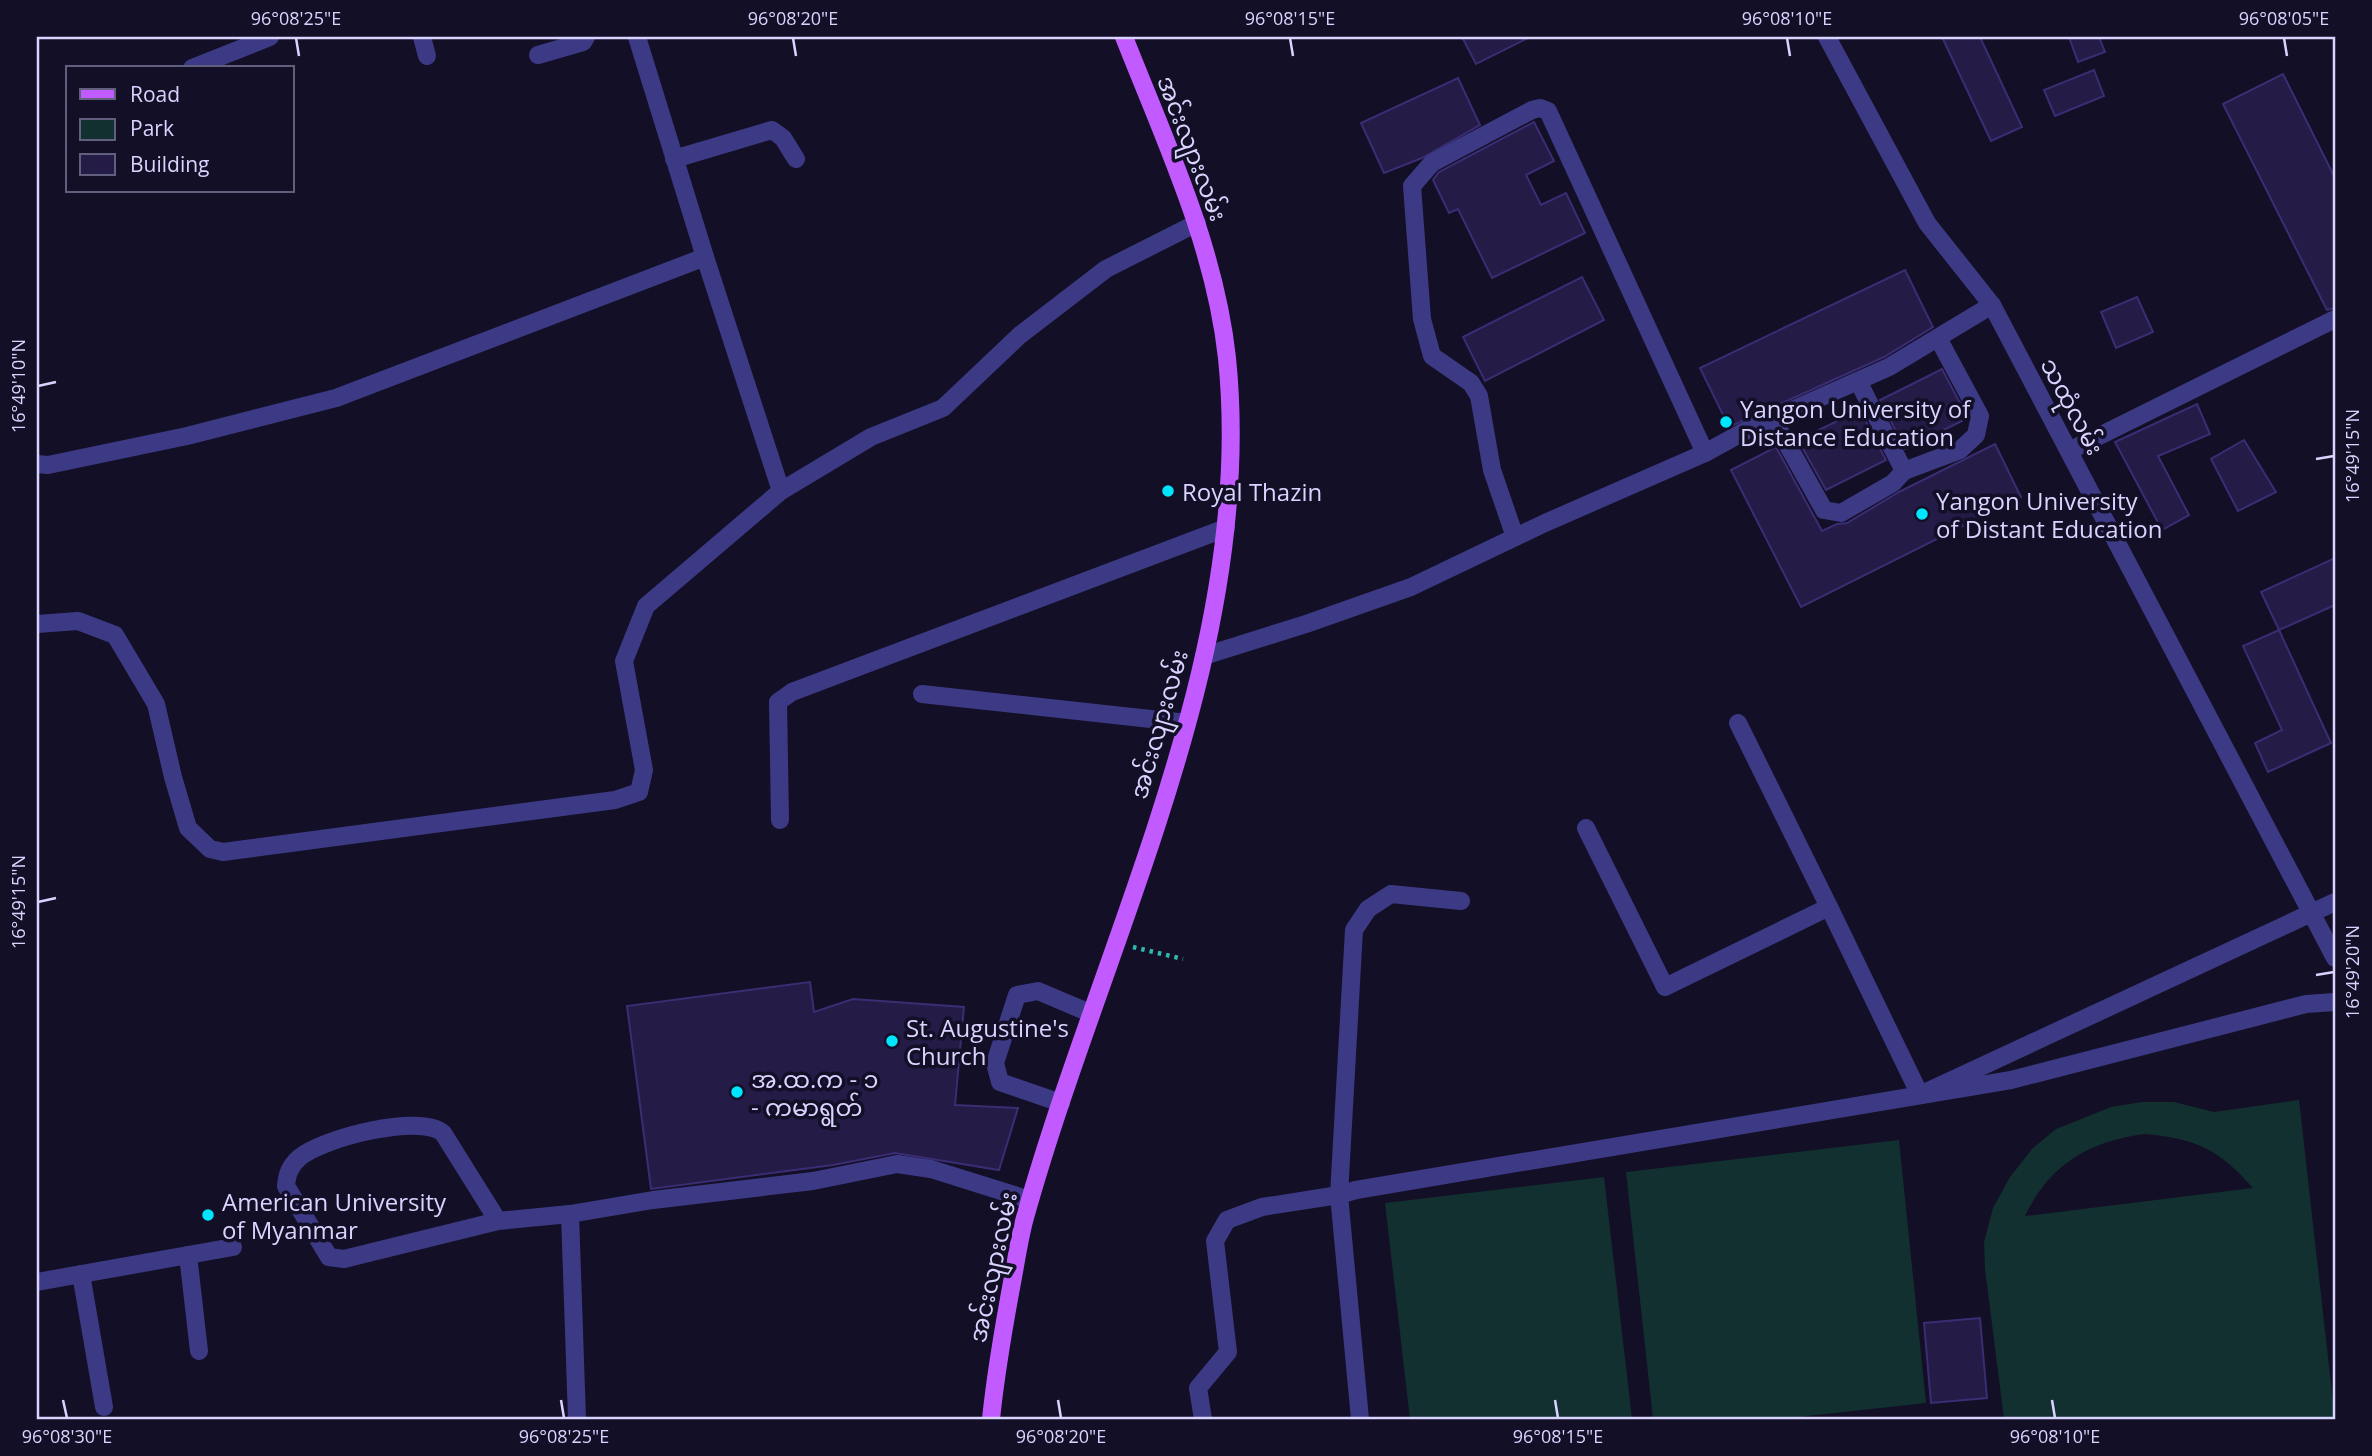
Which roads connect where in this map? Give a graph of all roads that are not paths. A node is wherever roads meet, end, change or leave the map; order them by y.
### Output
1 (270, 37) edge
2 (422, 37) edge
3 (586, 37) edge
4 (637, 37) edge
5 (1124, 37) edge
6 (1827, 37) edge
7 (538, 55) dead end
8 (427, 56) dead end
9 (197, 66) edge
10 (674, 159) junction
11 (796, 159) dead end
12 (1197, 223) junction
13 (705, 257) junction
14 (1992, 305) junction
15 (2335, 319) edge
16 (1938, 338) junction
17 (1858, 381) junction
18 (1773, 419) junction
19 (2069, 451) junction
20 (1705, 453) junction
21 (37, 464) edge
22 (1904, 471) junction
23 (780, 491) junction
24 (1226, 528) junction
25 (1515, 537) junction
26 (37, 624) edge
27 (1204, 656) junction
28 (922, 694) dead end
29 (1187, 723) junction
30 (1738, 723) dead end
31 (780, 820) dead end
32 (1586, 828) dead end
33 (1461, 901) dead end
34 (2335, 902) edge
35 (1829, 907) junction
36 (2311, 913) junction
37 (2335, 958) edge
38 (2335, 1002) edge
39 (1090, 1013) junction
40 (1920, 1095) junction
41 (1061, 1103) junction
42 (1339, 1195) junction
43 (1030, 1200) junction
44 (570, 1214) junction
45 (498, 1221) junction
46 (233, 1247) dead end
47 (188, 1255) junction
48 (81, 1274) junction
49 (37, 1282) edge
50 (199, 1351) dead end
51 (104, 1407) dead end
52 (577, 1419) edge
53 (991, 1419) edge
54 (1203, 1419) edge
55 (1360, 1419) edge

1 - 9 street
2 - 8 street
3 - 7 street
4 - 10 street
5 - 12 main road, အင်းလျားလမ်း
6 - 14 street, သထုံလမ်း
10 - 11 street
10 - 13 street
12 - 23 street
12 - 24 main road, အင်းလျားလမ်း
13 - 21 street
13 - 23 street
14 - 16 street
14 - 19 street, သထုံလမ်း
15 - 19 street
16 - 17 street
16 - 22 street
17 - 18 street
17 - 22 street
18 - 20 street
18 - 22 street
19 - 36 street, သထုံလမ်း
20 - 25 street
20 - 25 street
23 - 26 street
24 - 27 main road, အင်းလျားလမ်း
24 - 31 street
25 - 27 street
27 - 29 main road, အင်းလျားလမ်း
28 - 29 street
29 - 39 main road, အင်းလျားလမ်း
30 - 35 street
32 - 35 street
33 - 42 street
34 - 36 street
35 - 40 street
36 - 37 street, သထုံလမ်း
36 - 40 street
38 - 40 street
39 - 41 main road, အင်းလျားလမ်း
39 - 41 street
40 - 42 street
41 - 43 main road, အင်းလျားလမ်း
42 - 54 street
42 - 55 street
43 - 44 street
43 - 53 main road, အင်းလျားလမ်း
44 - 45 street
44 - 52 street
45 - 45 street
46 - 47 street
47 - 48 street
47 - 50 street
48 - 49 street
48 - 51 street

